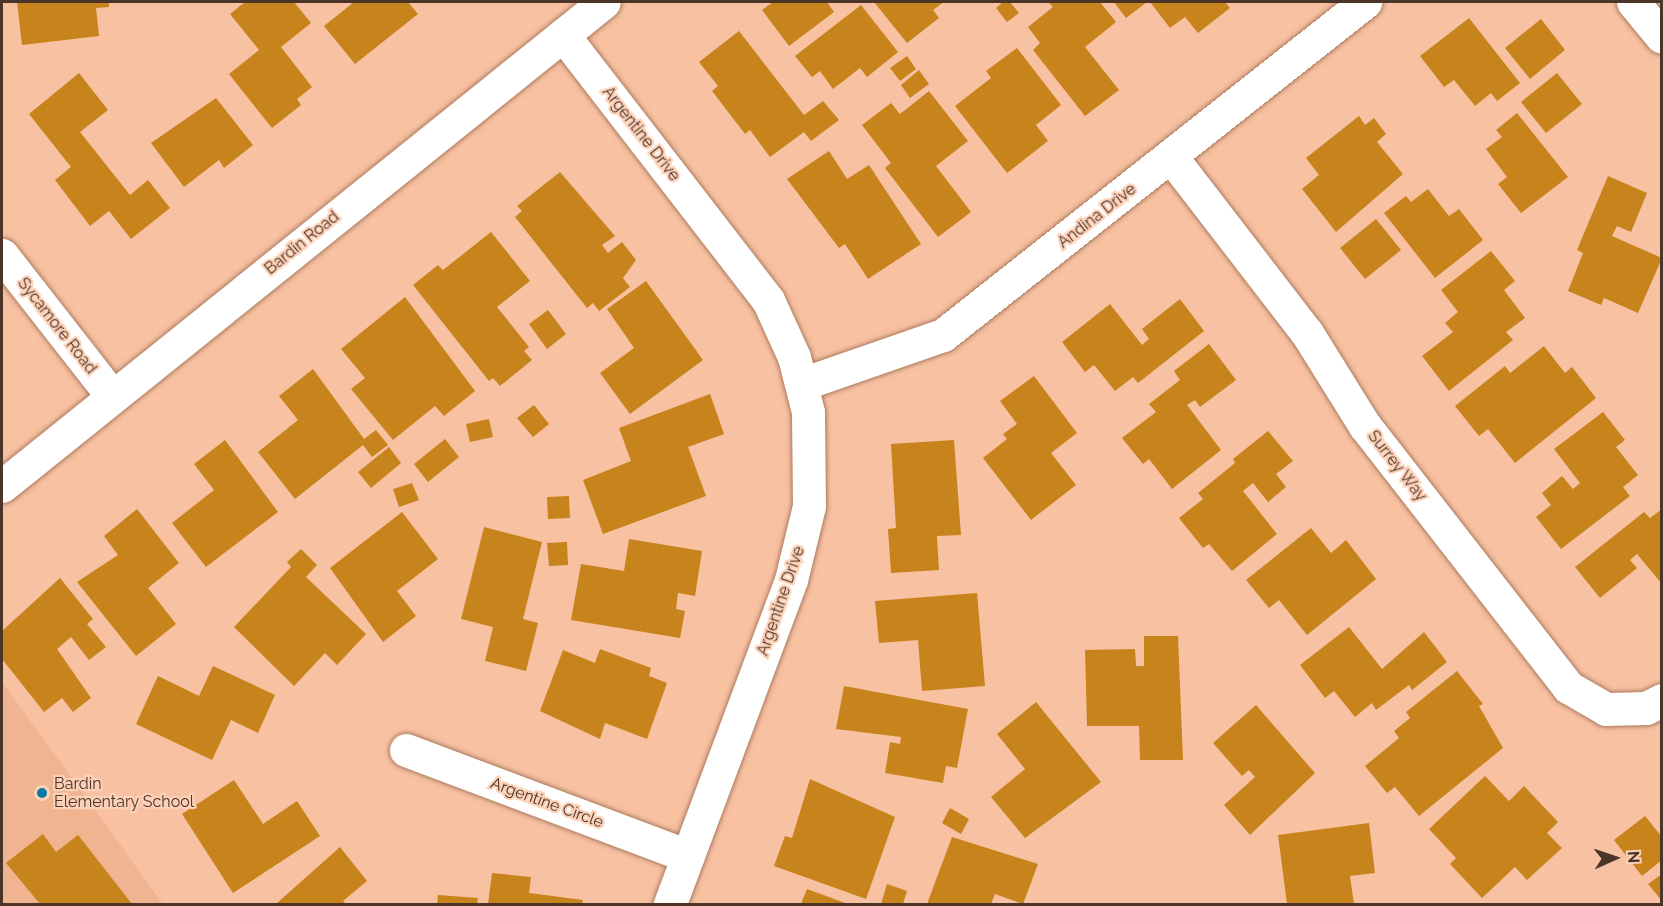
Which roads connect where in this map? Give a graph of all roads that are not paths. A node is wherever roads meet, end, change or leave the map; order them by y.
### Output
1 (604, 2) edge
2 (1365, 2) edge
3 (1634, 2) edge
4 (563, 35) junction
5 (1662, 37) edge
6 (1172, 158) junction
7 (2, 255) edge
8 (802, 384) junction
9 (112, 396) junction
10 (2, 486) edge
11 (1662, 700) edge
12 (406, 750) dead end
13 (688, 856) junction
14 (670, 904) edge

1 - 4 street, Bardin Road
2 - 6 street, Andina Drive
3 - 5 street
4 - 8 street, Argentine Drive
4 - 9 street, Bardin Road
6 - 8 street, Andina Drive
6 - 11 street, Surrey Way
7 - 9 street, Sycamore Road
8 - 13 street, Argentine Drive
9 - 10 street, Bardin Road
12 - 13 street, Argentine Circle
13 - 14 street, Argentine Drive

